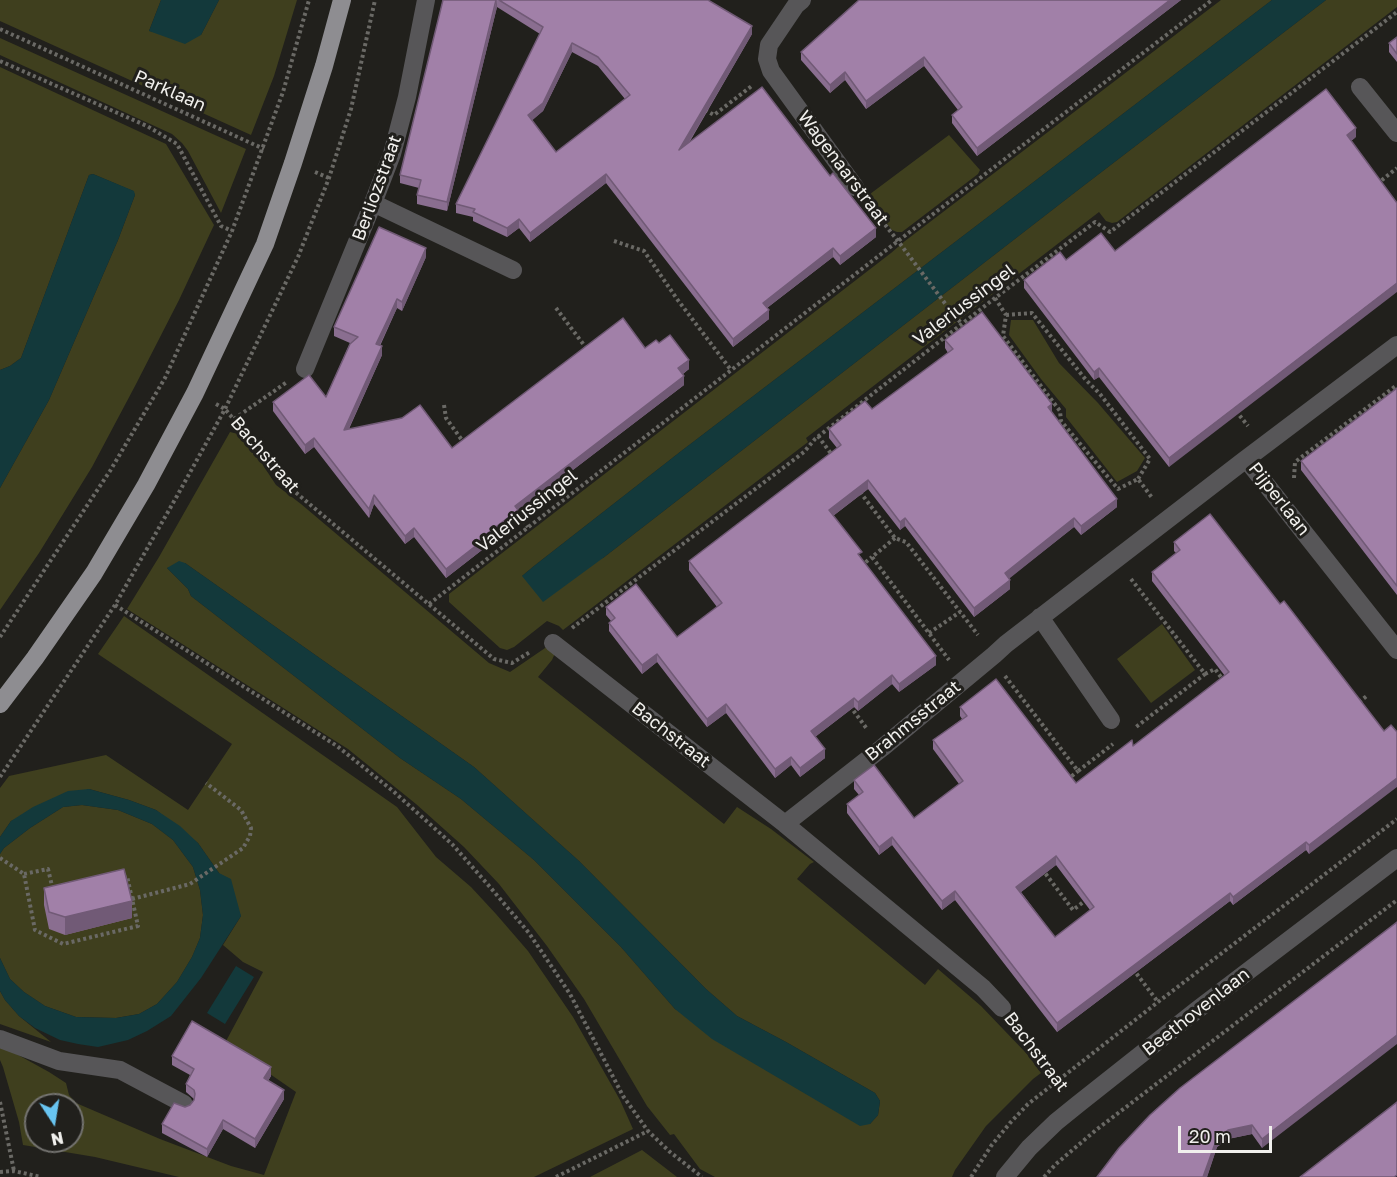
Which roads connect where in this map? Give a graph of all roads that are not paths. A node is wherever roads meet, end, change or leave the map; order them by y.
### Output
1 (342, 0) edge
2 (426, 0) edge
3 (795, 2) edge
4 (1360, 87) dead end
5 (1397, 133) edge
6 (855, 187) road end
7 (373, 203) junction
8 (513, 270) dead end
9 (1394, 354) edge
10 (304, 369) road end
11 (1246, 459) junction
12 (1040, 617) junction
13 (553, 643) road end
14 (1397, 650) edge
15 (0, 704) edge
16 (1111, 720) dead end
17 (785, 824) junction
18 (1397, 858) edge
19 (1002, 1008) road end
20 (0, 1039) edge
21 (184, 1104) edge
22 (1005, 1177) edge

1 - 15 main road
2 - 7 street, Berliozstraat
3 - 6 street, Wagenaarstraat
4 - 5 street
7 - 8 street
7 - 10 street, Berliozstraat
9 - 11 street, Pijperlaan
11 - 12 street, Brahmsstraat
11 - 14 street, Pijperlaan
12 - 16 street
12 - 17 street, Brahmsstraat
13 - 17 street, Bachstraat
17 - 19 street, Bachstraat
18 - 22 street, Beethovenlaan
20 - 21 street

